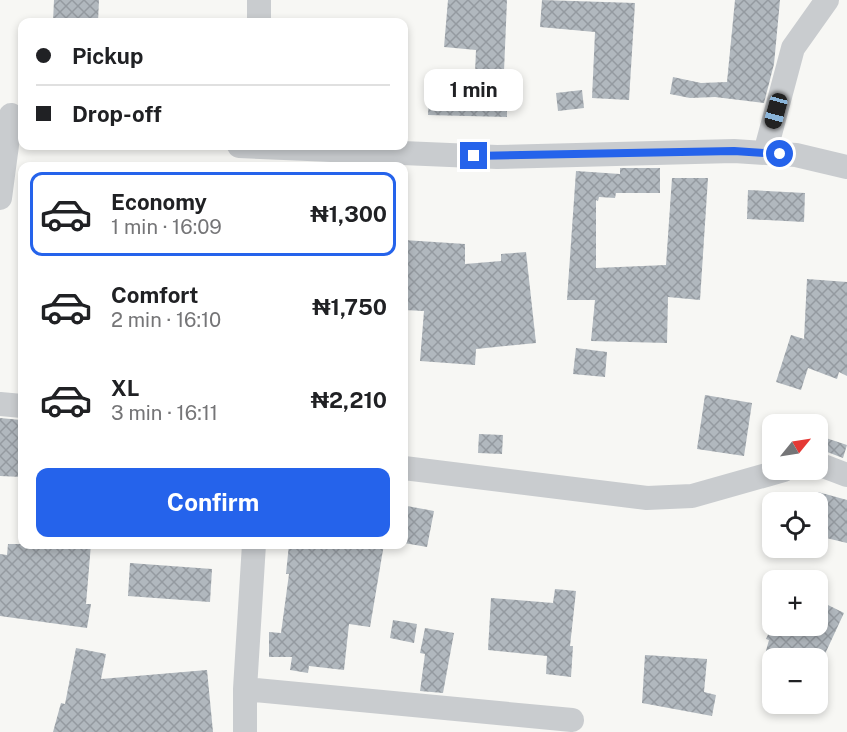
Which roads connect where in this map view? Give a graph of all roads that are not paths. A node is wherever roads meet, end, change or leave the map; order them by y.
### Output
1 (259, 0) edge
2 (827, 0) edge
3 (259, 18) edge
4 (11, 115) edge
5 (267, 153) edge
6 (765, 153) junction
7 (847, 167) edge
8 (0, 198) edge
9 (0, 404) edge
10 (18, 406) edge
11 (408, 468) edge
12 (828, 468) edge
13 (847, 475) edge
14 (762, 476) edge
15 (254, 549) edge
16 (245, 689) junction
17 (572, 720) dead end
18 (245, 732) edge

1 - 3 street
2 - 6 street
4 - 8 street
5 - 6 street
6 - 7 street
9 - 10 street
11 - 14 street
12 - 13 street
15 - 16 street
16 - 17 street
16 - 18 street

